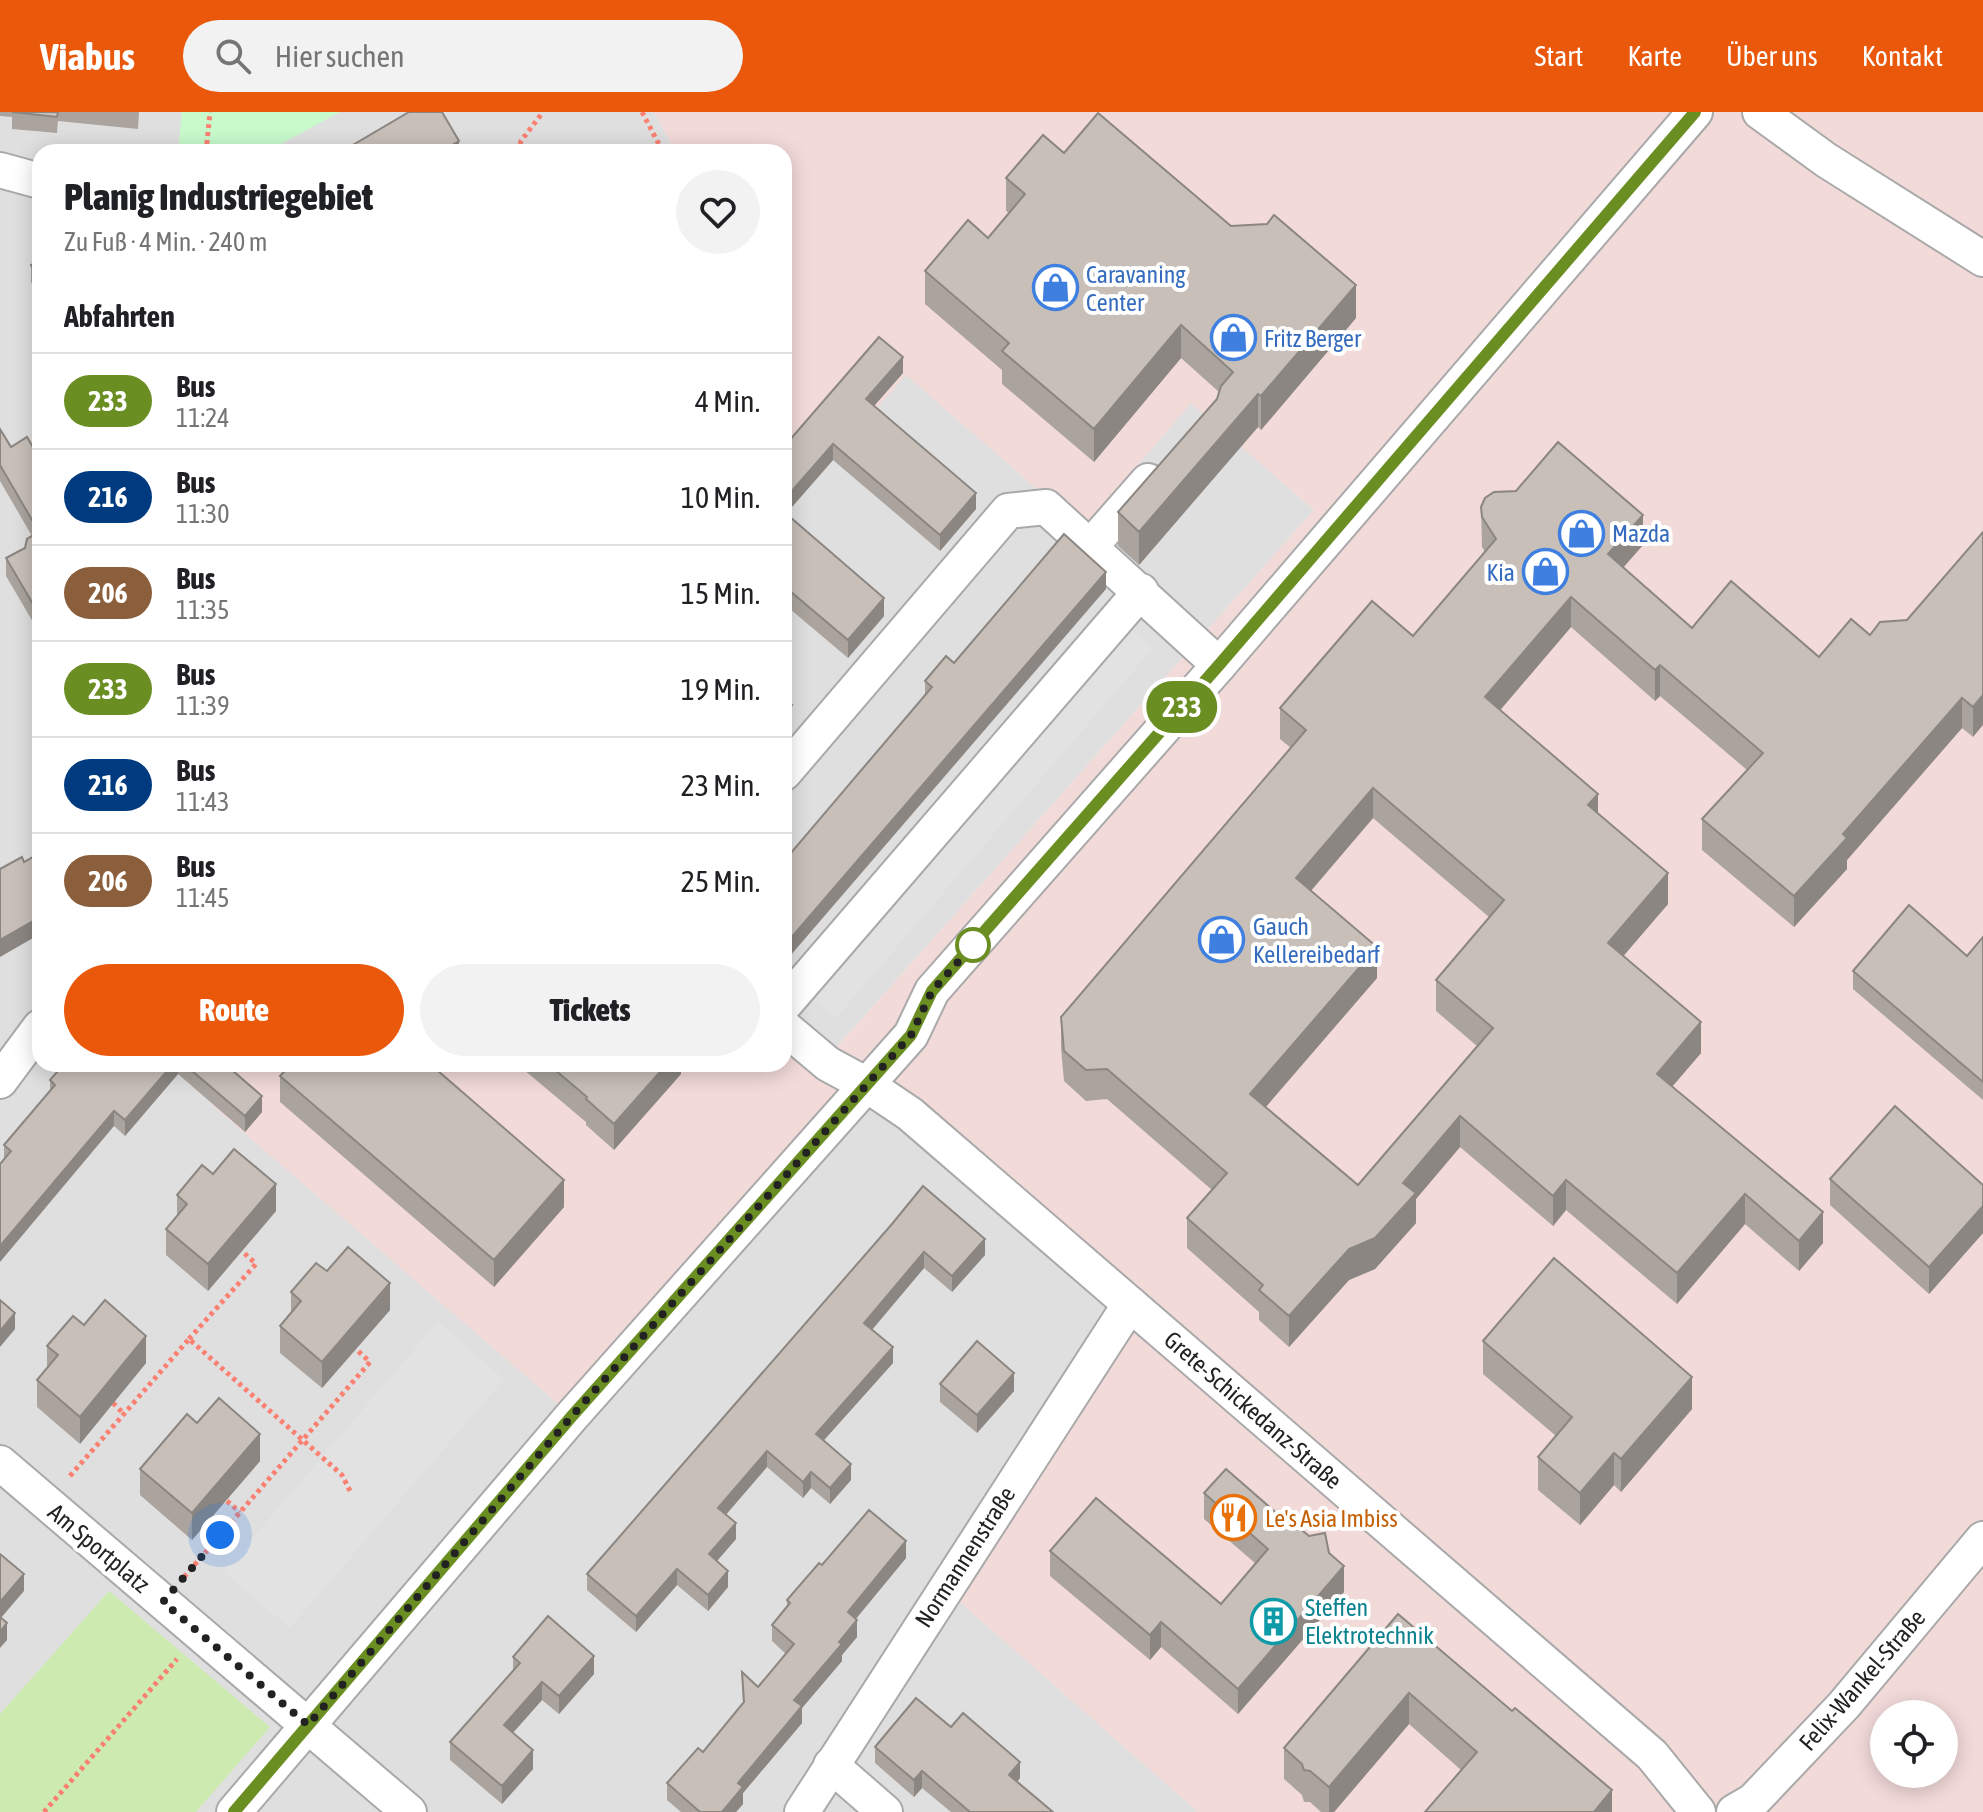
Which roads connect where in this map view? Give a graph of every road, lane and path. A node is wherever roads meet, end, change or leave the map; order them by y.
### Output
1 (210, 112) edge
2 (543, 112) edge
3 (642, 112) edge
4 (1695, 112) edge
5 (1760, 112) edge
6 (207, 144) edge
7 (520, 144) edge
8 (659, 144) edge
9 (0, 170) edge
10 (32, 179) edge
11 (1983, 259) edge
12 (1171, 454) edge
13 (1090, 547) junction
14 (1141, 591) junction
15 (1219, 665) junction
16 (792, 764) edge
17 (792, 996) edge
18 (792, 1034) edge
19 (32, 1038) edge
20 (0, 1081) edge
21 (867, 1085) junction
22 (243, 1252) edge
23 (1130, 1304) junction
24 (189, 1339) junction
25 (357, 1350) edge
26 (113, 1403) edge
27 (123, 1413) junction
28 (303, 1440) junction
29 (0, 1463) edge
30 (351, 1493) dead end
31 (227, 1501) edge
32 (47, 1504) junction
33 (240, 1512) junction
34 (1983, 1539) edge
35 (163, 1602) junction
36 (199, 1633) junction
37 (308, 1725) junction
38 (831, 1765) junction
39 (44, 1812) edge
40 (234, 1812) edge
41 (409, 1812) edge
42 (802, 1812) edge
43 (885, 1812) edge
44 (1698, 1812) edge
45 (1734, 1812) edge

1 - 6 path
2 - 7 path
3 - 8 path
4 - 15 street
5 - 11 street
9 - 10 street
12 - 13 street
13 - 14 street
13 - 16 street
14 - 15 street
14 - 17 street
15 - 21 street
18 - 21 street, Grete-Schickedanz-Straße
19 - 20 street
21 - 23 street, Grete-Schickedanz-Straße
21 - 37 street
22 - 24 path
23 - 38 street, Normannenstraße
23 - 44 street, Grete-Schickedanz-Straße
24 - 27 path
24 - 28 path
25 - 28 path
26 - 27 path
27 - 32 path
28 - 30 path
28 - 33 path
29 - 32 street, Am Sportplatz
31 - 33 path
32 - 35 street, Am Sportplatz
33 - 35 path
34 - 45 street, Felix-Wankel-Straße
35 - 36 street, Am Sportplatz
36 - 37 street, Am Sportplatz
36 - 39 path
37 - 40 street
37 - 41 street, Am Sportplatz
38 - 42 street, Normannenstraße
38 - 43 street

